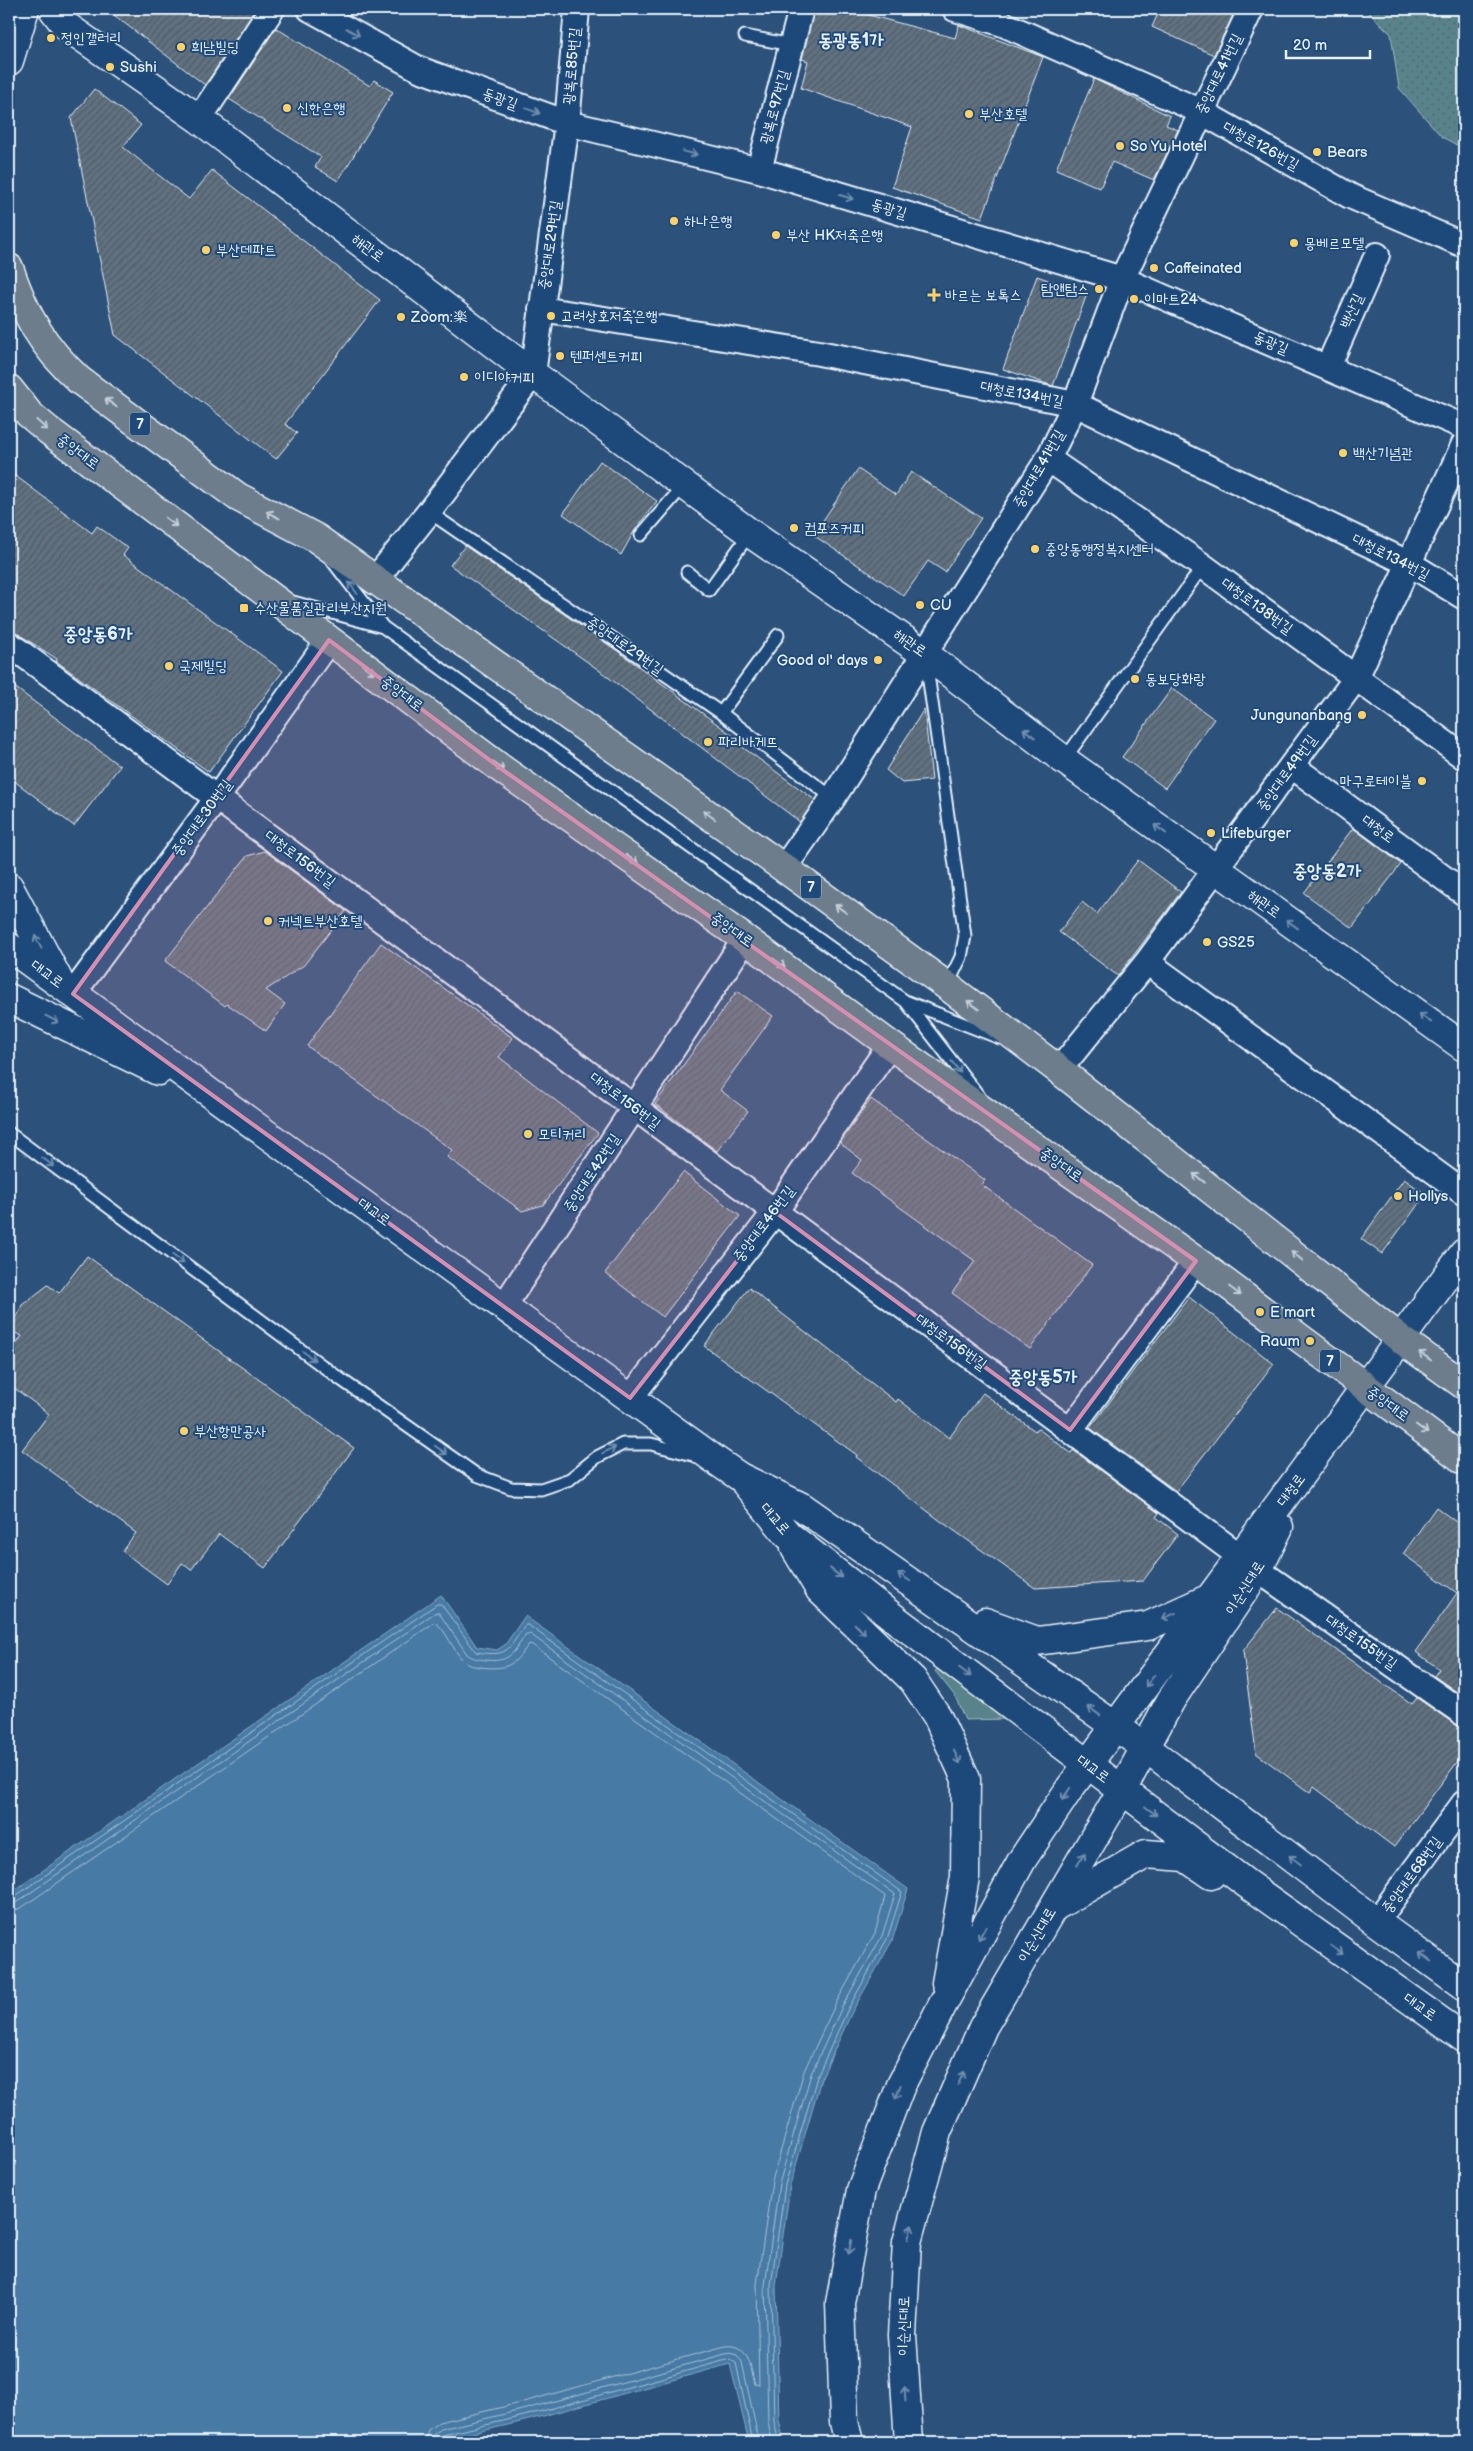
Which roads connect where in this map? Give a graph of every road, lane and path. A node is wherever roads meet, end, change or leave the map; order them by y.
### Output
1 (25, 9) edge
2 (53, 9) edge
3 (272, 9) edge
4 (577, 9) edge
5 (801, 9) edge
6 (954, 9) edge
7 (1251, 9) edge
8 (323, 12) edge
9 (745, 36) dead end
10 (791, 45) junction
11 (9, 61) edge
12 (1200, 111) junction
13 (199, 119) junction
14 (567, 123) junction
15 (758, 170) junction
16 (1464, 245) edge
17 (1377, 255) dead end
18 (9, 268) edge
19 (1122, 279) junction
20 (541, 309) junction
21 (1328, 368) junction
22 (533, 374) junction
23 (9, 389) edge
24 (1075, 404) junction
25 (1464, 426) edge
26 (1464, 444) edge
27 (1048, 459) junction
28 (685, 484) junction
29 (430, 512) junction
30 (750, 533) junction
31 (641, 535) dead end
32 (316, 538) junction
33 (1410, 564) junction
34 (1202, 566) junction
35 (687, 572) dead end
36 (374, 581) junction
37 (269, 595) junction
38 (1464, 596) edge
39 (382, 627) junction
40 (778, 635) dead end
41 (329, 640) junction
42 (9, 644) edge
43 (925, 654) junction
44 (1356, 678) junction
45 (721, 713) junction
46 (1464, 757) edge
47 (1064, 760) junction
48 (1292, 766) junction
49 (217, 798) junction
50 (833, 798) junction
51 (784, 868) junction
52 (1217, 870) junction
53 (9, 887) edge
54 (1464, 892) edge
55 (746, 939) junction
56 (9, 947) edge
57 (1148, 962) junction
58 (947, 986) junction
59 (67, 989) junction
60 (9, 998) edge
61 (905, 1000) junction
62 (890, 1045) junction
63 (1464, 1047) edge
64 (1036, 1052) junction
65 (1060, 1070) junction
66 (220, 1100) junction
67 (634, 1108) junction
68 (998, 1120) junction
69 (9, 1133) edge
70 (1464, 1193) edge
71 (775, 1212) junction
72 (1464, 1253) edge
73 (1196, 1262) junction
74 (504, 1306) junction
75 (1402, 1340) junction
76 (1464, 1385) edge
77 (1366, 1388) junction
78 (630, 1398) junction
79 (1070, 1430) junction
80 (1464, 1460) edge
81 (718, 1462) junction
82 (740, 1477) junction
83 (788, 1536) junction
84 (1250, 1563) junction
85 (1213, 1597) junction
86 (940, 1601) junction
87 (1464, 1714) edge
88 (1115, 1726) junction
89 (1145, 1747) junction
90 (1087, 1765) junction
91 (1122, 1790) junction
92 (1464, 1803) edge
93 (1053, 1907) junction
94 (1376, 1922) junction
95 (1310, 1931) junction
96 (1464, 1986) edge
97 (943, 2004) junction
98 (1464, 2038) edge
99 (849, 2442) edge
100 (909, 2442) edge

1 - 11 main road
2 - 13 main road, 해관로
3 - 13 street
4 - 14 street, 광복로85번길
5 - 10 street, 광복로97번길
6 - 12 street, 대청로126번길
7 - 12 street, 중앙대로41번길
8 -> 14 street, 동광길
9 - 10 lane
10 - 15 street, 광복로97번길
12 - 16 street, 대청로126번길
12 - 19 street, 중앙대로41번길
13 - 22 main road, 해관로
14 -> 15 street, 동광길
14 - 20 street, 중앙대로29번길
15 -> 19 street, 동광길
17 - 21 street, 백산길
32 -> 18 main road, 7
19 - 21 street, 동광길
19 - 24 street, 중앙대로41번길
20 - 22 street, 중앙대로29번길
20 - 24 street, 대청로134번길
21 - 25 street, 동광길
22 - 28 main road, 해관로
22 - 29 street, 중앙대로29번길
23 -> 37 main road, 중앙대로 / 7
24 - 27 street, 중앙대로41번길
24 - 33 street, 대청로134번길
26 - 33 street, 중앙대로49번길
27 - 34 street, 대청로138번길
27 - 43 street, 중앙대로41번길
28 - 30 main road, 해관로
28 - 31 lane
29 - 36 street, 중앙대로29번길
29 - 45 lane, 중앙대로29번길
30 - 35 lane
30 - 43 main road, 해관로
32 - 36 main road, 7
39 -> 32 lane
33 - 38 street, 대청로134번길
33 - 44 street, 중앙대로49번길
34 - 44 street, 대청로138번길
34 - 47 lane
51 -> 36 main road, 7
37 - 39 lane
37 - 41 main road, 중앙대로 / 7
39 - 61 lane
40 - 45 lane
41 - 49 street, 중앙대로30번길
41 -> 55 main road, 중앙대로 / 7
42 - 49 street, 대청로156번길
47 -> 43 main road, 해관로
43 - 50 street, 중앙대로41번길
43 - 58 lane
44 - 46 street, 대청로138번길
44 - 48 street, 중앙대로49번길
45 - 50 lane
52 -> 47 main road, 해관로
48 - 52 street, 중앙대로49번길
48 - 54 street, 대청로
49 - 59 street, 중앙대로30번길
49 - 67 street, 대청로156번길
50 - 51 street, 중앙대로41번길
58 -> 51 main road, 7
52 - 57 street, 중앙대로49번길
63 -> 52 main road, 해관로
59 -> 53 main road
55 -> 62 main road, 중앙대로 / 7
55 - 67 street, 중앙대로42번길
56 - 59 main road, 대교로
57 - 65 street, 중앙대로49번길
57 - 70 street
64 -> 58 main road, 7
59 - 66 main road, 대교로
60 -> 66 main road
61 - 64 lane
61 -> 68 lane
62 - 68 main road, 중앙대로 / 7
62 - 71 street, 중앙대로46번길
64 - 65 main road, 7
75 -> 65 main road, 7
66 - 74 main road, 대교로
67 - 71 street, 대청로156번길
67 - 74 street, 중앙대로42번길
68 - 73 main road, 중앙대로 / 7
69 -> 81 lane
71 - 78 street, 중앙대로46번길
71 - 79 street, 대청로156번길
72 - 75 main road, 대청로
73 -> 77 main road, 중앙대로 / 7
73 - 79 street
74 - 78 main road, 대교로
76 -> 75 main road, 7
75 - 77 main road, 대청로
77 -> 80 main road, 중앙대로 / 7
77 - 84 main road, 대청로
78 - 81 main road, 대교로
79 - 84 street, 대청로156번길
81 - 82 main road, 대교로
82 - 83 main road, 대교로
86 -> 82 main road, 대교로
83 -> 90 main road, 대교로
83 -> 97 main road
84 - 85 main road, 대청로
84 - 87 street, 대청로155번길
84 - 89 main road, 이순신대로
85 -> 86 main road
85 -> 88 main road, 대청로
88 -> 86 main road, 대교로
88 - 89 main road, 대교로
88 - 90 main road
89 - 91 main road, 이순신대로
94 -> 89 main road, 대교로
90 - 91 main road, 대교로
90 -> 97 main road
93 -> 91 main road, 이순신대로
91 -> 95 main road, 대교로
92 - 94 street, 중앙대로68번길
93 - 95 main road
100 -> 93 main road, 이순신대로
96 -> 94 main road, 대교로
95 -> 98 main road, 대교로
97 -> 99 main road

